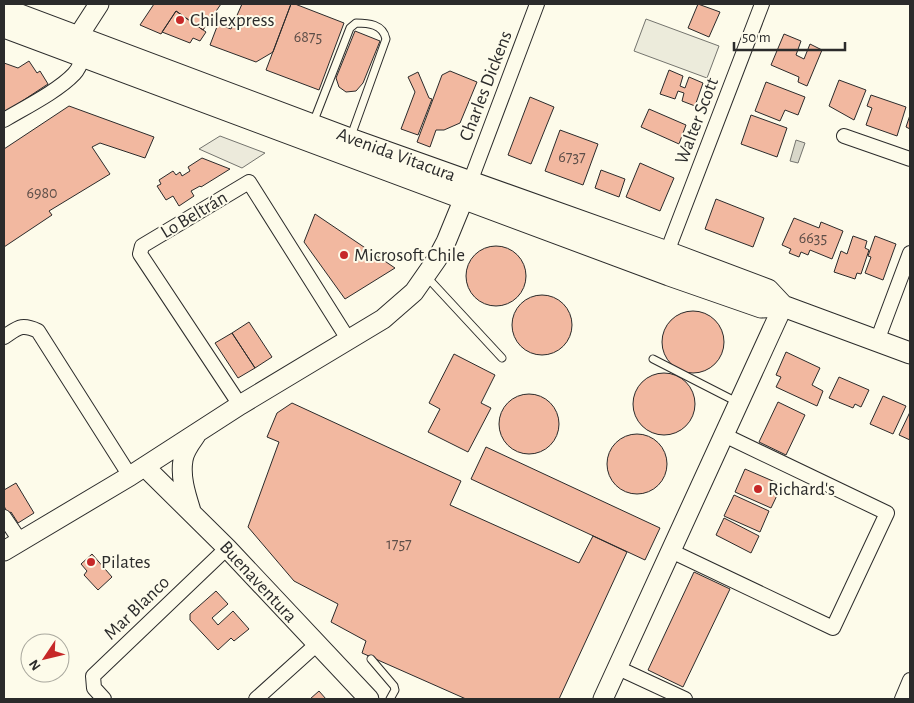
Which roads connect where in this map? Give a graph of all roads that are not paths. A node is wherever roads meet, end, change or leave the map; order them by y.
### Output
1 (99, 4) edge
2 (537, 4) edge
3 (762, 4) edge
4 (4, 9) edge
5 (4, 28) edge
6 (76, 48) junction
7 (4, 120) edge
8 (312, 125) junction
9 (844, 136) dead end
10 (350, 139) junction
11 (910, 159) edge
12 (467, 191) junction
13 (667, 252) junction
14 (910, 253) edge
15 (426, 276) junction
16 (783, 306) junction
17 (4, 337) edge
18 (348, 339) junction
19 (877, 341) junction
20 (910, 353) edge
21 (502, 358) dead end
22 (653, 359) dead end
23 (739, 403) junction
24 (240, 405) junction
25 (197, 433) junction
26 (724, 435) junction
27 (137, 471) junction
28 (192, 512) junction
29 (4, 517) edge
30 (21, 542) junction
31 (227, 548) junction
32 (4, 551) edge
33 (671, 551) junction
34 (317, 644) junction
35 (371, 659) dead end
36 (618, 668) junction
37 (910, 680) edge
38 (104, 699) edge
39 (256, 699) edge
40 (369, 699) edge
41 (390, 699) edge
42 (603, 699) edge
43 (685, 699) edge
44 (902, 699) edge

1 - 6 street
2 - 12 street, Charles Dickens
3 - 13 street, Walter Scott
4 - 6 main road, Avenida Vitacura
5 - 6 main road, Avenida Vitacura
6 - 7 street
6 - 8 main road, Avenida Vitacura
6 - 12 main road, Avenida Vitacura
8 - 10 main road, Avenida Vitacura
8 - 10 lane
9 - 11 street
10 - 12 main road, Avenida Vitacura
12 - 13 main road, Avenida Vitacura
12 - 15 street
12 - 16 main road, Avenida Vitacura
13 - 16 main road, Avenida Vitacura
14 - 19 street
15 - 18 street
15 - 21 lane
16 - 19 main road, Avenida Vitacura
16 - 23 street
17 - 27 street
18 - 24 street
18 - 24 street, Lo Beltrán
19 - 20 main road, Avenida Vitacura
22 - 23 lane
23 - 26 street
24 - 25 street
25 - 27 street
25 - 28 street
26 - 33 street
26 - 33 street
27 - 28 street, Buenaventura
27 - 30 street
28 - 31 street, Buenaventura
29 - 30 street
30 - 32 street
31 - 34 street, Buenaventura
31 - 38 street, Mar Blanco
33 - 36 street
34 - 39 street
34 - 40 street, Buenaventura
35 - 41 lane
36 - 42 street
36 - 43 street
37 - 44 street

